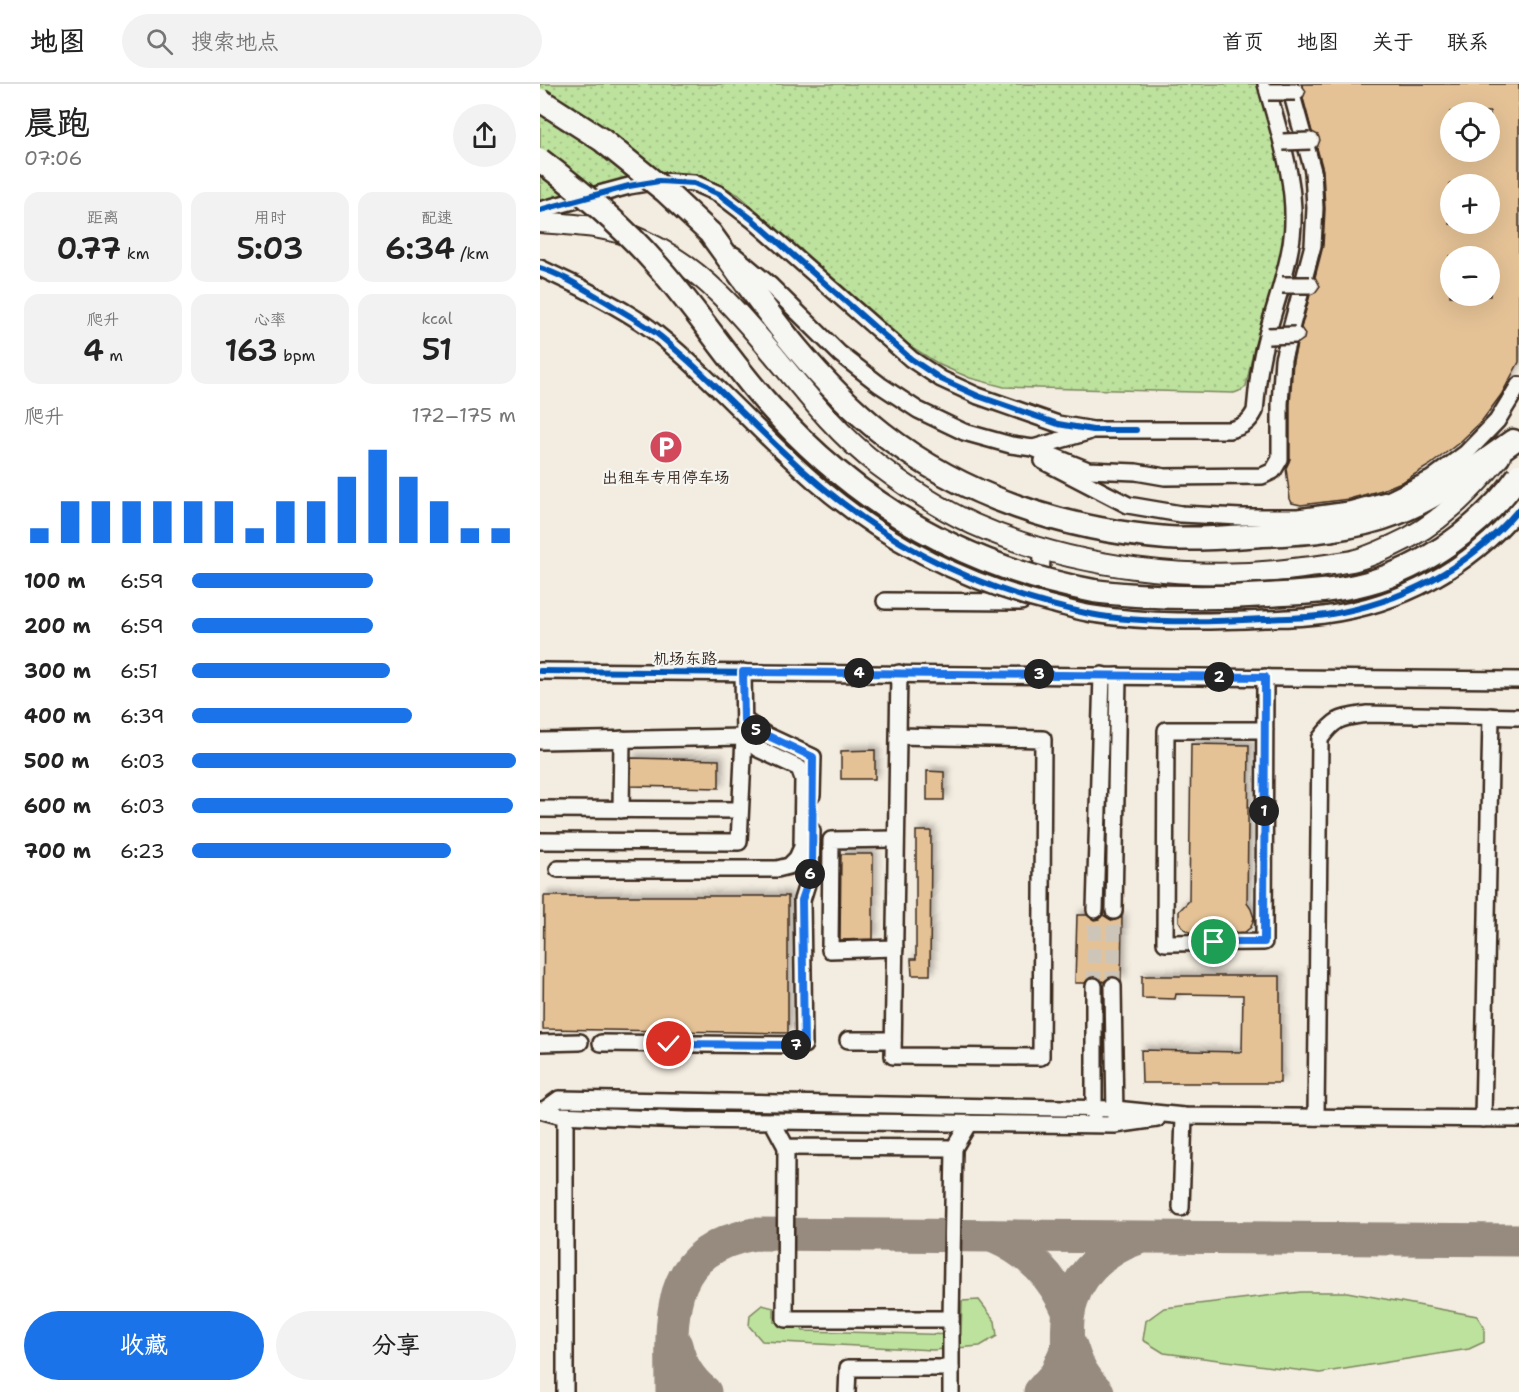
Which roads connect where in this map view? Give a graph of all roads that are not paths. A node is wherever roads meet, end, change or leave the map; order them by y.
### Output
1 (1267, 88) edge
2 (1292, 88) edge
3 (540, 100) edge
4 (1310, 141) dead end
5 (1283, 142) junction
6 (540, 160) edge
7 (540, 210) edge
8 (540, 222) edge
9 (710, 233) junction
10 (540, 268) edge
11 (1282, 285) junction
12 (1310, 285) dead end
13 (1295, 335) dead end
14 (1268, 336) junction
15 (1519, 385) edge
16 (1093, 430) junction
17 (1517, 439) edge
18 (1011, 445) junction
19 (1033, 448) junction
20 (1519, 475) edge
21 (1519, 509) edge
22 (1042, 549) junction
23 (885, 601) dead end
24 (540, 671) edge
25 (743, 672) junction
26 (899, 673) junction
27 (1102, 675) junction
28 (1118, 676) junction
29 (1265, 677) junction
30 (1519, 680) edge
31 (1491, 717) junction
32 (1519, 717) edge
33 (744, 720) junction
34 (1264, 730) junction
35 (898, 736) junction
36 (744, 737) junction
37 (622, 739) junction
38 (540, 741) edge
39 (540, 809) edge
40 (621, 810) junction
41 (740, 810) junction
42 (895, 839) junction
43 (540, 841) edge
44 (558, 868) dead end
45 (1095, 910) tunnel mouth
46 (1114, 911) tunnel mouth
47 (895, 948) junction
48 (1094, 986) tunnel mouth
49 (1113, 986) tunnel mouth
50 (848, 1040) dead end
51 (893, 1040) junction
52 (580, 1042) dead end
53 (540, 1043) edge
54 (601, 1043) dead end
55 (553, 1110) edge
56 (1184, 1116) junction
57 (1094, 1117) junction
58 (1115, 1117) junction
59 (1316, 1117) junction
60 (1483, 1119) junction
61 (1519, 1119) edge
62 (772, 1121) junction
63 (969, 1123) junction
64 (786, 1147) junction
65 (954, 1148) junction
66 (1182, 1208) dead end
67 (951, 1319) junction
68 (951, 1368) junction
69 (565, 1392) edge
70 (847, 1392) edge
71 (951, 1392) edge

1 - 2 street, bridge
1 - 5 street
2 - 19 street
3 - 9 highway, bridge
4 - 5 street, bridge
5 - 11 street
6 - 20 highway, bridge
7 - 16 street
8 - 22 main road
9 - 17 highway
9 - 18 street
10 - 21 street, bridge
11 - 12 street, bridge
11 - 14 street
13 - 14 street, bridge
14 - 16 street
15 - 18 street
16 - 19 street
17 - 22 main road
18 - 19 street
22 - 23 street
24 - 25 street, 机场东路
25 - 26 street, 机场东路
25 - 33 street
26 - 27 street, 机场东路
26 - 35 street
27 - 28 street, 机场东路
27 - 45 street
28 - 29 street, 机场东路
28 - 46 street
29 - 30 street, 机场东路
29 - 34 street
31 - 32 street
31 - 59 street
31 - 60 street
33 - 36 street
33 - 54 street
34 - 34 street
35 - 42 street
35 - 51 street
36 - 37 street
36 - 41 street
36 - 44 street
37 - 38 street
37 - 40 street
39 - 40 street
40 - 41 street
41 - 43 street
42 - 47 street
42 - 47 street
47 - 51 street
48 - 57 street
49 - 58 street
50 - 51 street
52 - 53 street
55 - 57 street
55 - 62 street
55 - 69 street
56 - 58 street
56 - 59 street
56 - 66 street
57 - 58 street
57 - 63 street
59 - 60 street
60 - 61 street
62 - 63 street
62 - 64 street
63 - 65 street
64 - 65 street
64 - 67 street
65 - 67 street
67 - 68 street
68 - 70 street
68 - 71 street

